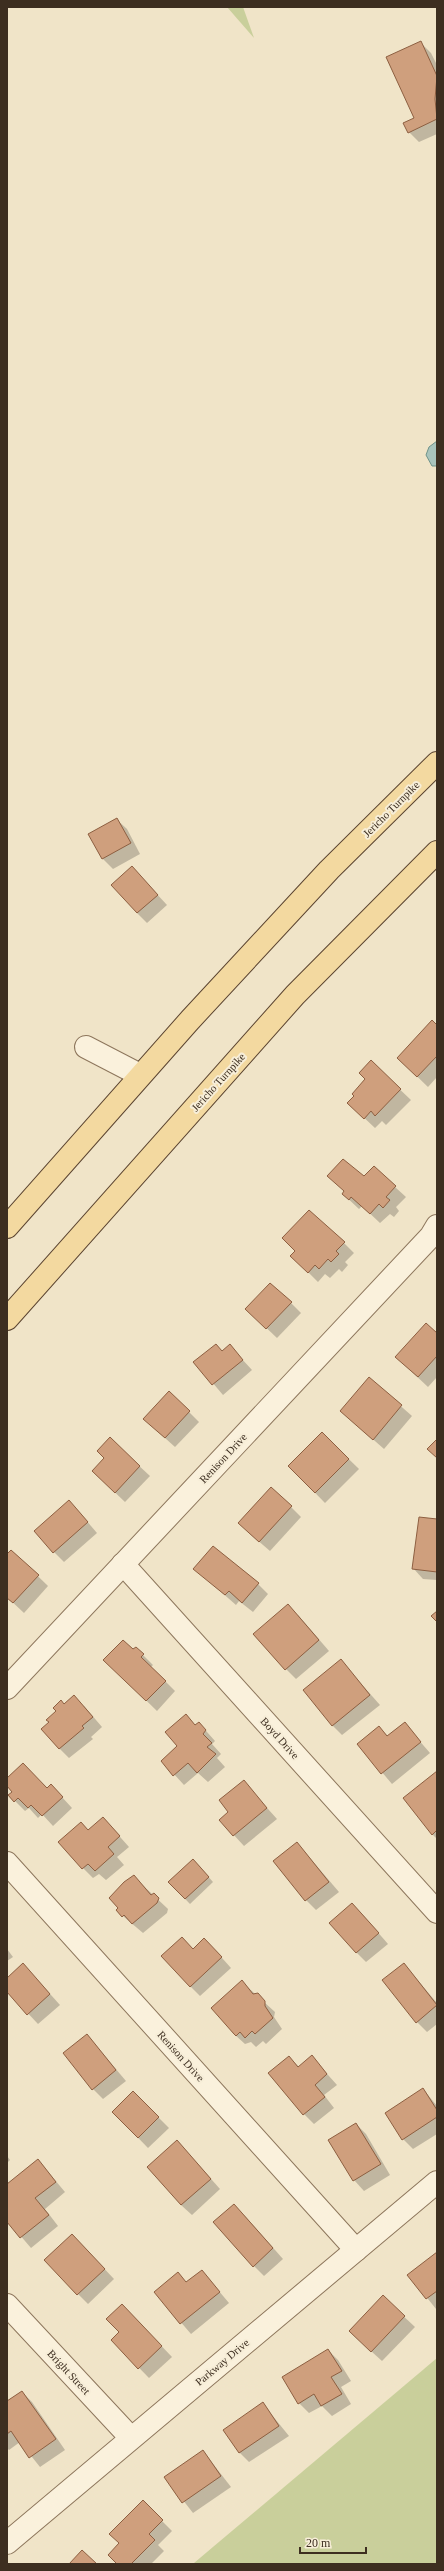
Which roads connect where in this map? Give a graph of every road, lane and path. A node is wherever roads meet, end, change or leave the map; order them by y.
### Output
1 (437, 763) edge
2 (437, 852) edge
3 (86, 1047) dead end
4 (140, 1075) junction
5 (437, 1226) edge
6 (7, 1227) edge
7 (7, 1319) edge
8 (123, 1564) junction
9 (7, 1688) edge
10 (7, 1863) edge
11 (437, 1912) edge
12 (437, 2182) edge
13 (356, 2250) junction
14 (7, 2305) edge
15 (131, 2438) junction
16 (7, 2543) edge

1 - 4 main road, Jericho Turnpike
2 - 7 main road, Jericho Turnpike
3 - 4 street
4 - 6 main road, Jericho Turnpike
5 - 8 street, Renison Drive
8 - 9 street, Renison Drive
8 - 11 street, Boyd Drive
10 - 13 street, Renison Drive
12 - 13 street, Parkway Drive
13 - 15 street, Parkway Drive
14 - 15 street, Bright Street
15 - 16 street, Parkway Drive

